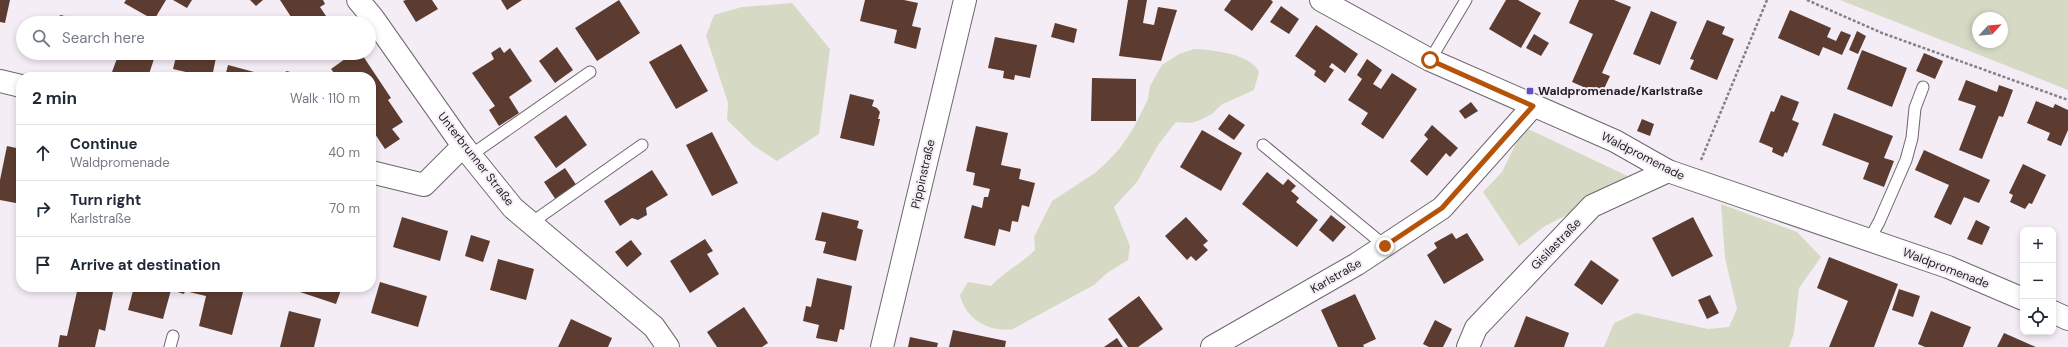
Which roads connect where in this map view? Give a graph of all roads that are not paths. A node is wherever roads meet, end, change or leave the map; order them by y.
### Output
1 (358, 0) edge
2 (965, 0) edge
3 (1321, 0) edge
4 (1466, 0) edge
5 (371, 16) edge
6 (376, 22) edge
7 (1430, 60) junction
8 (590, 72) dead end
9 (0, 81) edge
10 (16, 85) edge
11 (1923, 86) dead end
12 (1533, 106) junction
13 (642, 145) dead end
14 (1263, 145) dead end
15 (467, 151) junction
16 (1668, 171) junction
17 (376, 173) edge
18 (531, 223) junction
19 (1868, 240) junction
20 (1385, 246) junction
21 (2020, 298) edge
22 (2056, 313) edge
23 (2068, 319) edge
24 (173, 336) dead end
25 (170, 347) edge
26 (668, 347) edge
27 (882, 347) edge
28 (1212, 347) edge
29 (1468, 347) edge

1 - 5 street, Unterbrunner Straße
2 - 27 street, Pippinstraße
3 - 7 street, Waldpromenade
4 - 7 lane
6 - 15 street, Unterbrunner Straße
7 - 12 street, Waldpromenade
8 - 15 lane
9 - 10 street
11 - 19 lane
12 - 16 street, Waldpromenade
12 - 20 street, Karlstraße
13 - 18 lane
14 - 20 lane
15 - 17 street
15 - 18 street, Unterbrunner Straße
16 - 19 street, Waldpromenade
16 - 29 street, Gisilastraße
18 - 26 street, Unterbrunner Straße
19 - 21 street, Waldpromenade
20 - 28 street, Karlstraße
22 - 23 street
24 - 25 lane

